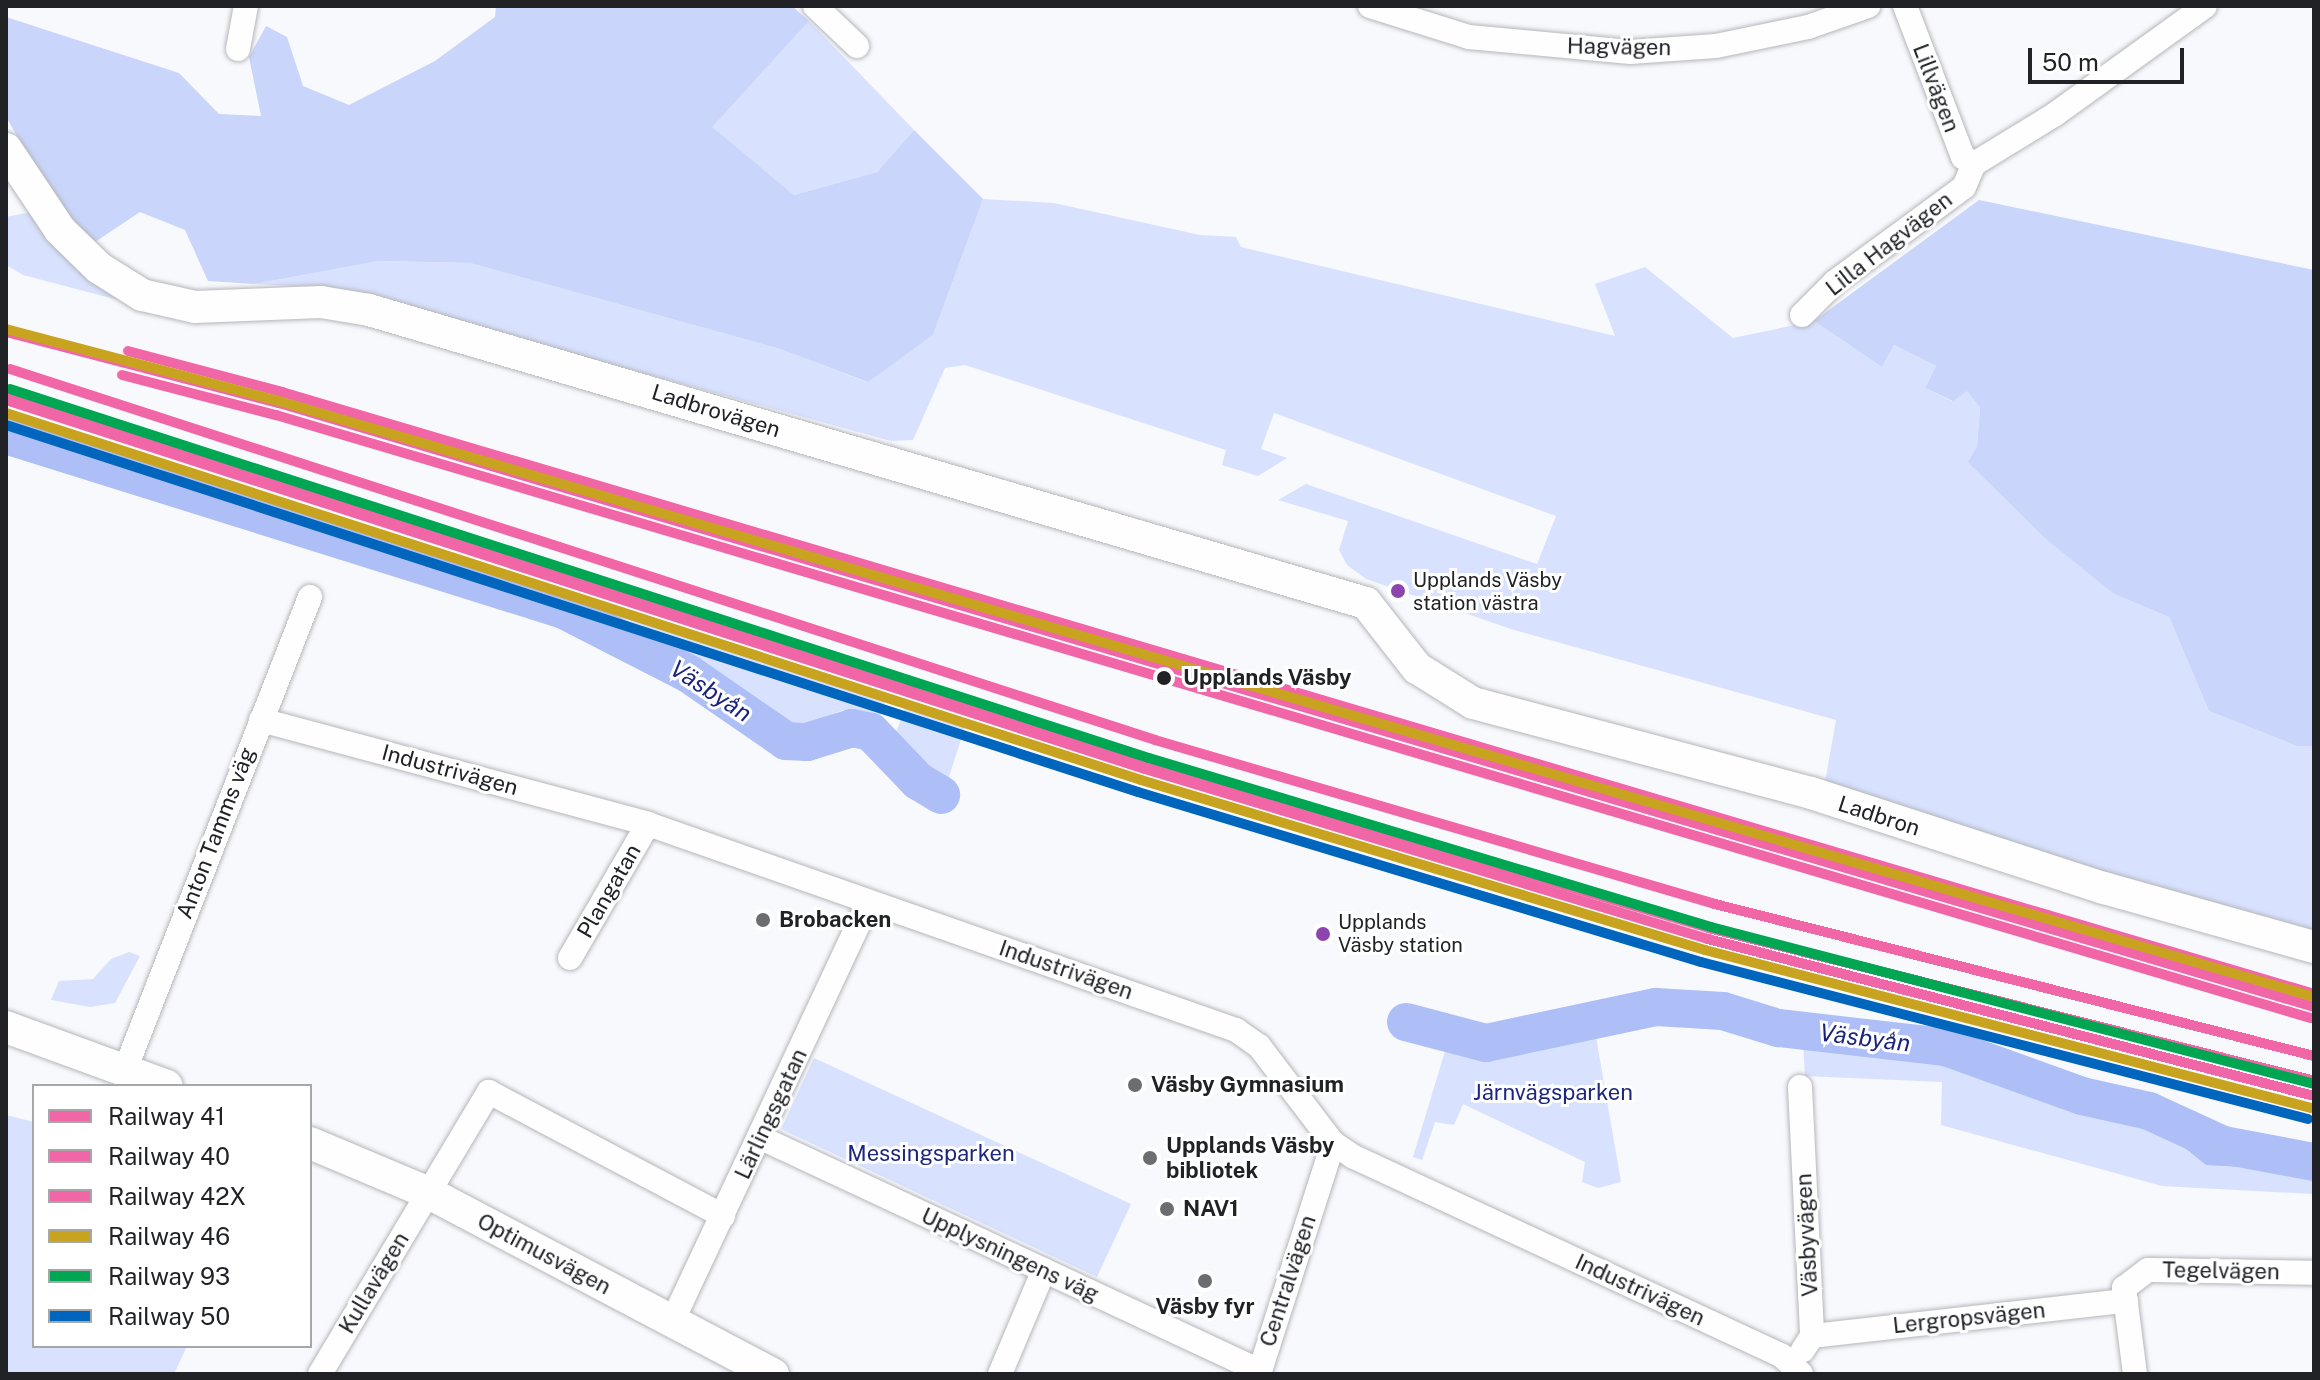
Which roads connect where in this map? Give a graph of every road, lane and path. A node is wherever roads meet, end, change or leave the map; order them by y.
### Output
1 (246, 6) edge
2 (815, 6) edge
3 (1370, 6) edge
4 (1868, 6) edge
5 (1905, 6) edge
6 (2205, 6) edge
7 (857, 46) dead end
8 (238, 49) dead end
9 (6, 149) edge
10 (1974, 164) junction
11 (1802, 315) dead end
12 (310, 597) dead end
13 (1444, 688) joint
14 (261, 720) junction
15 (648, 824) junction
16 (868, 904) junction
17 (2314, 947) edge
18 (570, 958) dead end
19 (6, 1027) edge
20 (6, 1034) edge
21 (75, 1054) junction
22 (125, 1070) junction
23 (162, 1084) edge
24 (1800, 1087) dead end
25 (761, 1138) junction
26 (1333, 1143) junction
27 (312, 1144) edge
28 (429, 1193) junction
29 (723, 1216) junction
30 (1044, 1270) junction
31 (2314, 1273) edge
32 (2126, 1301) junction
33 (672, 1322) junction
34 (1812, 1336) junction
35 (1797, 1370) edge
36 (1260, 1373) edge
37 (320, 1374) edge
38 (773, 1374) edge
39 (1000, 1374) edge
40 (2135, 1374) edge

1 - 8 street
2 - 7 street
3 - 4 street, Hagvägen
5 - 10 street, Lillvägen
6 - 10 street, Lilla Hagvägen
9 - 13 street, Ladbrovägen
10 - 11 street, Lilla Hagvägen
12 - 14 street, Anton Tamms väg
13 - 17 street, Ladbron
14 - 15 street, Industrivägen
14 - 22 street, Anton Tamms väg
15 - 16 street, Industrivägen
15 - 18 street, Plangatan
16 - 25 street, Lärlingsgatan
16 - 26 street, Industrivägen
19 - 21 street
20 - 21 street
21 - 22 street
22 - 23 street
24 - 34 street, Väsbyvägen
25 - 29 street, Lärlingsgatan
25 - 30 street, Upplysningens väg
26 - 35 street, Industrivägen
26 - 36 street, Centralvägen
27 - 28 street, Optimusvägen
28 - 29 street
28 - 33 street, Optimusvägen
28 - 37 street, Kullavägen
29 - 33 street, Lärlingsgatan
30 - 36 street, Upplysningens väg
30 - 39 street
31 - 32 street, Tegelvägen
32 - 34 street, Lergropsvägen
32 - 40 street
33 - 38 street, Optimusvägen
34 - 35 street

